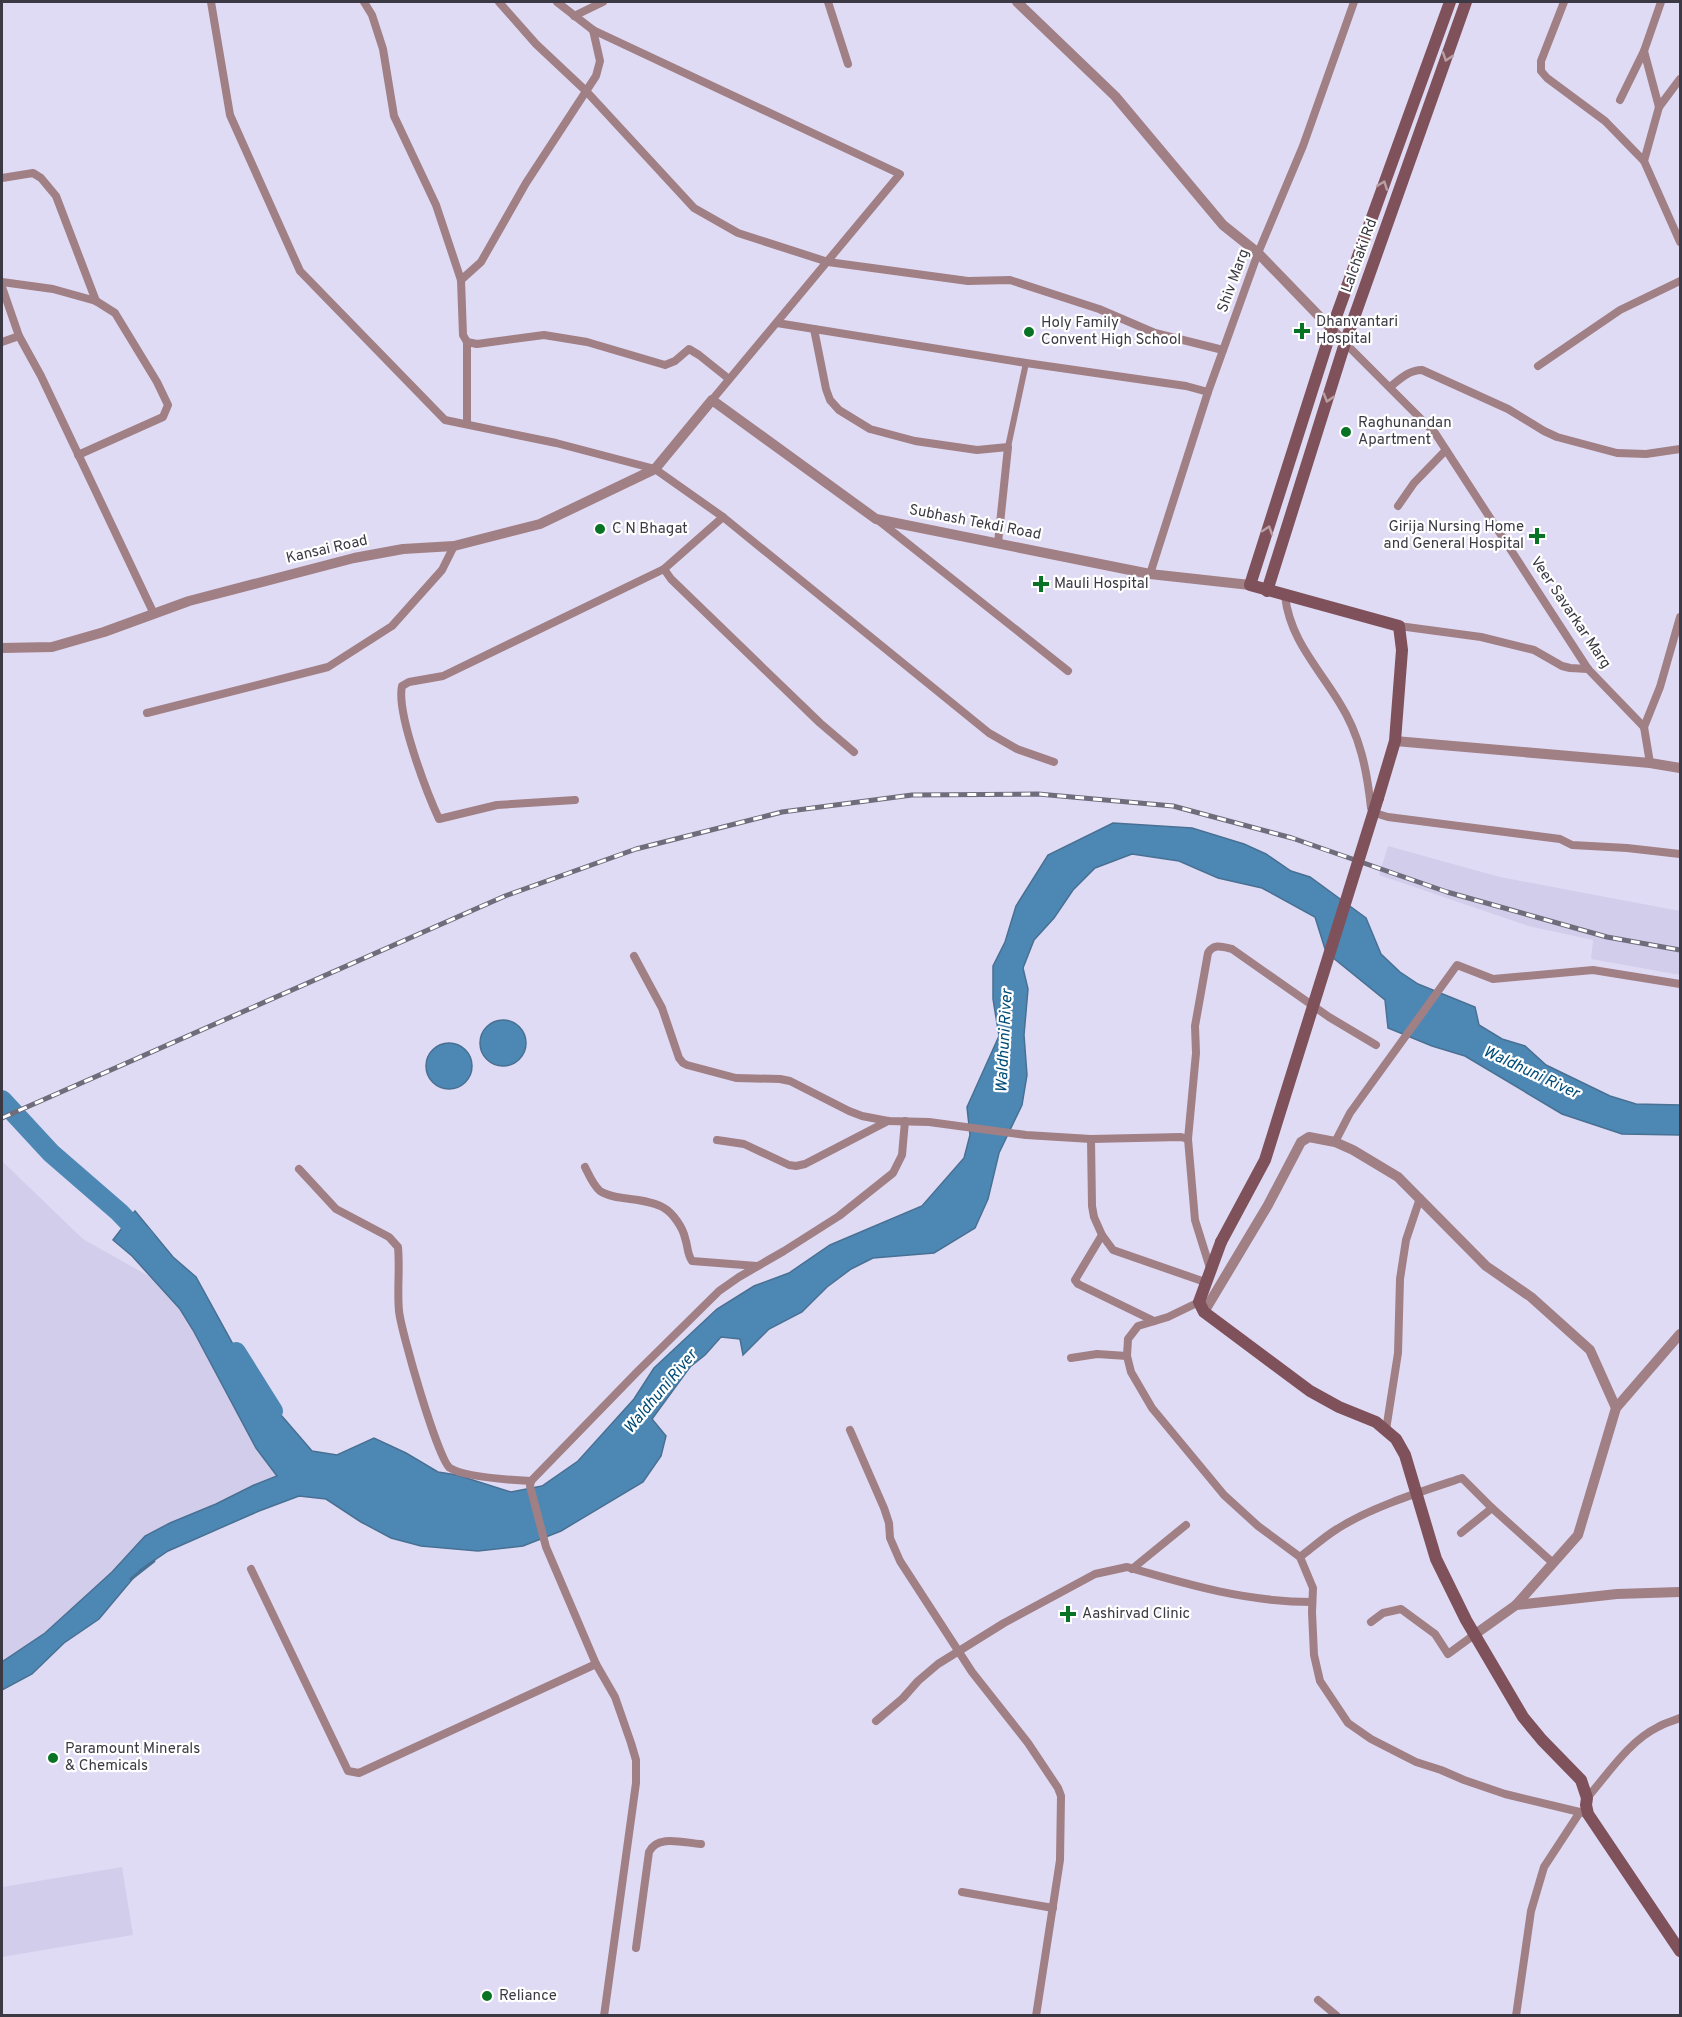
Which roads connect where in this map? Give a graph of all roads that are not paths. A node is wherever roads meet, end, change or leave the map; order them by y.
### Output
1 (212, 2) edge
2 (364, 2) edge
3 (499, 2) edge
4 (557, 2) edge
5 (603, 2) edge
6 (828, 2) edge
7 (1017, 2) edge
8 (1354, 2) edge
9 (1450, 2) edge
10 (1466, 2) edge
11 (1564, 2) edge
12 (1661, 2) edge
13 (574, 16) junction
14 (593, 30) junction
15 (1644, 51) junction
16 (848, 64) dead end
17 (1680, 79) edge
18 (586, 91) junction
19 (1620, 100) dead end
20 (1659, 107) junction
21 (1644, 161) junction
22 (2, 178) edge
23 (1680, 242) edge
24 (1258, 254) junction
25 (828, 262) junction
26 (462, 280) junction
27 (1680, 281) edge
28 (2, 284) edge
29 (96, 301) junction
30 (777, 323) junction
31 (1332, 328) junction
32 (814, 329) junction
33 (19, 336) junction
34 (2, 342) edge
35 (467, 342) junction
36 (1345, 343) junction
37 (1223, 350) junction
38 (1026, 363) junction
39 (1538, 366) dead end
40 (729, 379) junction
41 (1390, 387) junction
42 (1208, 393) junction
43 (712, 400) junction
44 (467, 424) junction
45 (1008, 447) junction
46 (1446, 450) junction
47 (1680, 450) edge
48 (78, 455) junction
49 (655, 469) junction
50 (1398, 506) dead end
51 (723, 517) junction
52 (876, 519) junction
53 (998, 543) junction
54 (454, 546) junction
55 (664, 569) junction
56 (1150, 574) junction
57 (1250, 585) junction
58 (1267, 591) junction
59 (1286, 596) junction
60 (154, 614) junction
61 (1680, 617) edge
62 (1399, 626) junction
63 (2, 648) edge
64 (1588, 669) junction
65 (1068, 670) dead end
66 (147, 713) dead end
67 (1644, 728) junction
68 (1395, 741) junction
69 (854, 752) dead end
70 (1054, 762) dead end
71 (1650, 763) junction
72 (1680, 768) edge
73 (575, 800) dead end
74 (1680, 854) edge
75 (634, 956) dead end
76 (1680, 984) edge
77 (1376, 1045) dead end
78 (888, 1121) junction
79 (905, 1121) junction
80 (1091, 1139) junction
81 (1188, 1139) junction
82 (717, 1140) dead end
83 (1335, 1142) junction
84 (585, 1167) dead end
85 (299, 1169) dead end
86 (1420, 1197) junction
87 (1102, 1235) junction
88 (757, 1266) junction
89 (1210, 1268) junction
90 (1205, 1282) junction
91 (1201, 1307) junction
92 (1154, 1321) junction
93 (1680, 1334) edge
94 (1127, 1356) junction
95 (1071, 1358) dead end
96 (1616, 1408) junction
97 (850, 1430) dead end
98 (1386, 1430) junction
99 (530, 1484) junction
100 (1416, 1493) junction
101 (1492, 1508) junction
102 (1186, 1525) dead end
103 (1461, 1533) dead end
104 (1300, 1557) junction
105 (1553, 1563) junction
106 (251, 1569) dead end
107 (1132, 1569) junction
108 (1680, 1592) edge
109 (1312, 1602) junction
110 (1516, 1605) junction
111 (1371, 1622) dead end
112 (1474, 1635) junction
113 (958, 1652) junction
114 (596, 1664) junction
115 (1680, 1718) edge
116 (876, 1721) dead end
117 (1587, 1798) junction
118 (1584, 1813) junction
119 (701, 1844) dead end
120 (962, 1892) dead end
121 (1053, 1908) junction
122 (636, 1948) dead end
123 (1680, 1951) edge
124 (1318, 2000) dead end
125 (604, 2016) edge
126 (1036, 2016) edge
127 (1337, 2016) edge
128 (1516, 2016) edge

1 - 44 street
2 - 26 street
3 - 18 street
4 - 13 street
5 - 13 street
6 - 16 street
7 - 24 street
8 - 24 street, Shiv Marg
31 -> 9 main road, Lalchaki Rd
10 -> 36 main road, Lalchaki Rd
11 - 21 street
12 - 15 street
13 - 14 street
14 - 18 street
14 - 25 street
15 - 19 street
15 - 20 street
17 - 20 street
18 - 25 street
18 - 26 street
20 - 21 street
21 - 23 street
22 - 29 street
24 - 31 street
24 - 37 street, Shiv Marg
25 - 30 street
25 - 37 street
26 - 35 street
27 - 39 street
28 - 29 street
28 - 33 street
29 - 48 street
30 - 32 street
30 - 40 street
31 - 36 street
57 -> 31 main road, Lalchaki Rd
32 - 38 street
32 - 45 street
33 - 34 street
33 - 48 street
35 - 40 street
35 - 44 street
36 - 41 street, Veer Savarkar Marg
36 -> 58 main road, Lalchaki Rd
37 - 42 street, Shiv Marg
38 - 42 street
38 - 45 street
40 - 43 street
41 - 46 street, Veer Savarkar Marg
41 - 47 street
42 - 56 street, Shiv Marg
43 - 49 street
43 - 52 street, Subhash Tekdi Road
44 - 49 street
45 - 53 street
46 - 50 street
46 - 64 street, Veer Savarkar Marg
48 - 60 street
49 - 51 street
49 - 54 street, Kansai Road
51 - 55 street
51 - 70 street
52 - 53 street, Subhash Tekdi Road
52 - 65 street
53 - 56 street, Subhash Tekdi Road
54 - 60 street, Kansai Road
54 - 66 street
55 - 69 street
55 - 73 street
56 - 57 street, Subhash Tekdi Road
57 - 58 main road, Subhash Tekdi Road
58 - 59 main road, Subhash Tekdi Road
59 - 62 main road, Subhash Tekdi Road
59 - 74 street
60 - 63 street, Kansai Road
61 - 67 street
62 - 64 street
62 - 68 main road
64 - 67 street, Veer Savarkar Marg
67 - 71 street
68 - 71 street
68 - 89 main road, bridge
71 - 72 street
75 - 78 street
76 - 83 street
77 - 81 street
78 - 79 street
78 - 82 street
79 - 80 street
79 - 88 street
80 - 81 street
80 - 87 street
81 - 89 street
83 - 86 street
83 - 91 street
84 - 88 street
85 - 99 street
86 - 96 street
86 - 98 street
87 - 90 street
87 - 92 street
88 - 99 street
89 - 90 main road
90 - 91 main road
91 - 92 street
91 - 98 main road
92 - 94 street
93 - 96 street
94 - 95 street
94 - 104 street
96 - 105 street
97 - 113 street
98 - 100 main road
99 - 114 street
100 - 101 street
100 - 104 street
100 - 112 main road
101 - 103 street
101 - 105 street
102 - 107 street
104 - 109 street
105 - 110 street
106 - 114 street
107 - 109 street
107 - 113 street
108 - 110 street
109 - 118 street
110 - 112 street
111 - 112 street
112 - 117 main road
113 - 116 street
113 - 121 street
114 - 125 street
115 - 117 street
117 - 118 main road
118 - 123 main road
118 - 128 street
119 - 122 street
120 - 121 street
121 - 126 street
124 - 127 street

